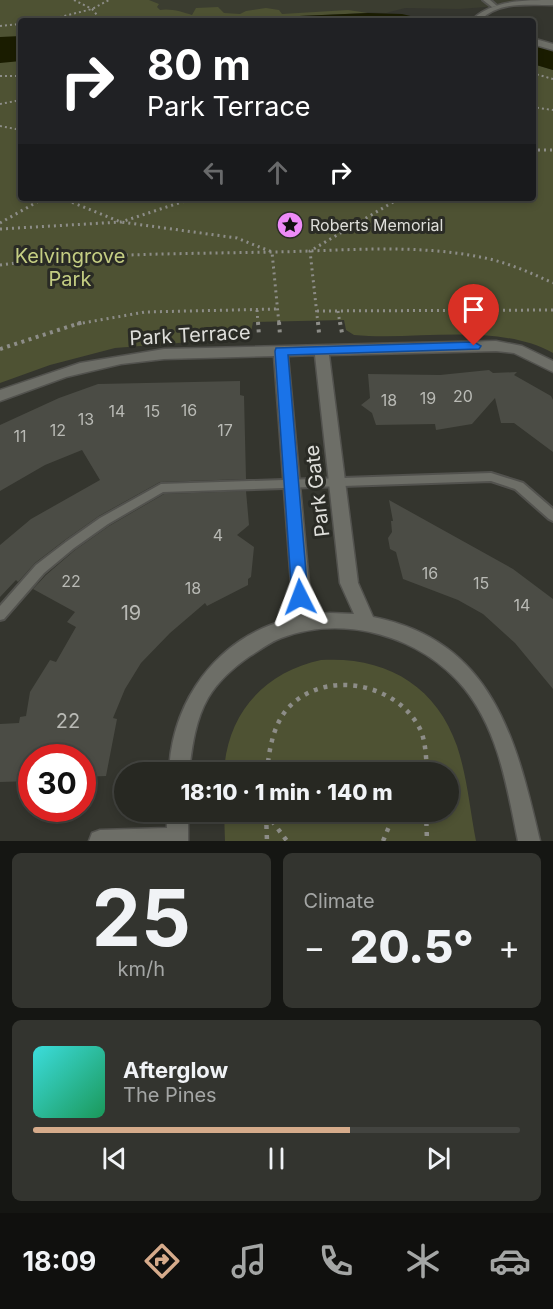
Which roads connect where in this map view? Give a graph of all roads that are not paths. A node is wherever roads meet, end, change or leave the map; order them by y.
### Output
1 (486, 0) edge
2 (553, 2) edge
3 (495, 6) junction
4 (476, 18) edge
5 (536, 42) edge
6 (553, 47) edge
7 (321, 349) junction
8 (281, 351) junction
9 (553, 366) edge
10 (0, 396) edge
11 (338, 483) junction
12 (292, 485) junction
13 (553, 516) edge
14 (0, 615) edge
15 (367, 624) junction
16 (294, 626) junction
17 (180, 762) edge
18 (178, 822) edge
19 (177, 840) edge
20 (100, 841) edge
21 (529, 841) edge

1 - 3 lane
2 - 3 street
3 - 4 street
5 - 6 street
7 - 8 street, Park Terrace
7 - 9 street, Park Terrace
7 - 11 street, Park Gate
8 - 10 street, Park Terrace
8 - 12 street, Park Gate
11 - 12 lane
11 - 13 lane
11 - 15 street, Park Gate
12 - 14 lane
12 - 16 street, Park Gate
15 - 16 street
15 - 21 street
16 - 17 street
18 - 19 street
19 - 20 street

